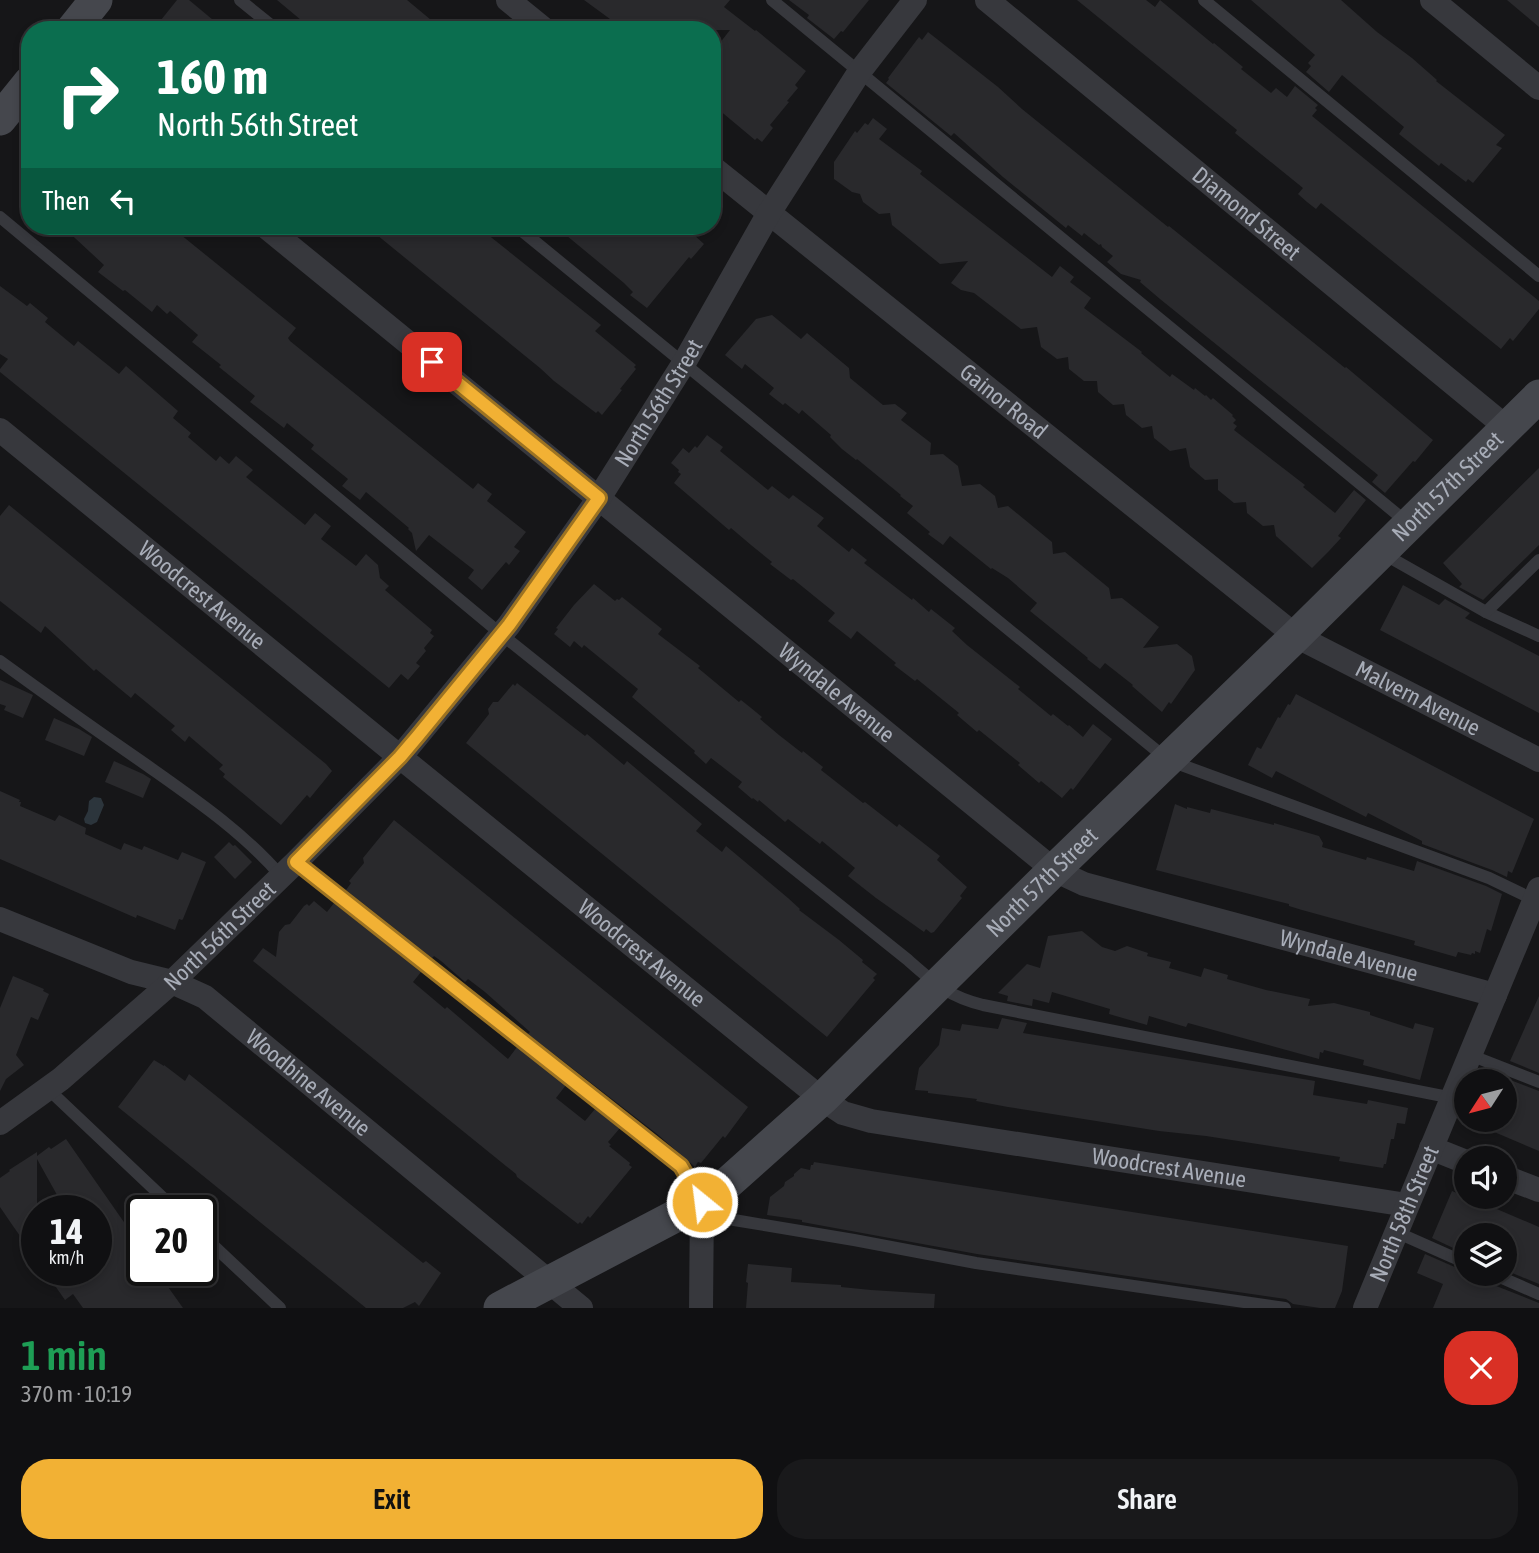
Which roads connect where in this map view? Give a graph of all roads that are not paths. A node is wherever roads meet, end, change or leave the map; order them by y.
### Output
1 (96, 0) edge
2 (240, 0) edge
3 (508, 0) edge
4 (772, 0) edge
5 (915, 0) edge
6 (987, 0) edge
7 (1204, 0) edge
8 (1432, 0) edge
9 (79, 21) edge
10 (265, 21) edge
11 (534, 21) edge
12 (860, 71) junction
13 (1539, 88) edge
14 (21, 93) edge
15 (0, 119) edge
16 (721, 174) edge
17 (769, 213) junction
18 (0, 217) edge
19 (21, 235) edge
20 (22, 235) edge
21 (276, 235) edge
22 (527, 235) edge
23 (1539, 276) edge
24 (684, 363) junction
25 (1539, 396) edge
26 (1506, 427) junction
27 (0, 430) edge
28 (599, 498) junction
29 (1409, 524) junction
30 (1381, 552) junction
31 (1539, 560) edge
32 (1486, 612) junction
33 (501, 635) junction
34 (1296, 636) junction
35 (1539, 636) edge
36 (0, 661) edge
37 (400, 757) junction
38 (1168, 760) junction
39 (1539, 760) edge
40 (289, 869) junction
41 (1054, 870) junction
42 (1537, 897) edge
43 (0, 919) edge
44 (172, 982) junction
45 (937, 986) junction
46 (1494, 995) junction
47 (1470, 1055) junction
48 (1539, 1082) edge
49 (48, 1089) junction
50 (1453, 1098) junction
51 (822, 1099) junction
52 (0, 1123) edge
53 (1431, 1148) junction
54 (1454, 1157) edge
55 (1517, 1182) edge
56 (1539, 1190) edge
57 (160, 1195) edge
58 (702, 1202) junction
59 (1407, 1205) junction
60 (1396, 1232) junction
61 (217, 1249) edge
62 (1454, 1258) edge
63 (550, 1282) junction
64 (1517, 1284) edge
65 (1539, 1294) edge
66 (280, 1308) edge
67 (500, 1308) edge
68 (581, 1308) edge
69 (701, 1308) edge
70 (1285, 1308) edge
71 (1365, 1308) edge

1 - 9 street
2 - 10 lane
3 - 11 street
4 - 12 lane
5 - 12 street, North 56th Street
6 - 26 street, Diamond Street
7 - 23 lane
8 - 13 street
12 - 17 street, North 56th Street
12 - 29 lane
14 - 15 street
16 - 17 street, Gainor Road
17 - 24 street, North 56th Street
17 - 34 street, Gainor Road
18 - 19 lane
20 - 33 lane
21 - 28 street, Wyndale Avenue
22 - 24 lane
24 - 28 street, North 56th Street
24 - 38 lane
25 - 26 street, North 57th Street
26 - 29 street, North 57th Street
27 - 37 street, Woodcrest Avenue
28 - 33 street, North 56th Street
28 - 41 street, Wyndale Avenue
29 - 30 street, North 57th Street
30 - 32 lane
30 - 34 street, North 57th Street
31 - 32 lane
32 - 35 lane
33 - 37 street, North 56th Street
33 - 45 lane
34 - 38 street, North 57th Street
34 - 39 street, Malvern Avenue
36 - 40 lane
37 - 40 street, North 56th Street
37 - 51 street, Woodcrest Avenue
38 - 41 street, North 57th Street
38 - 42 lane
40 - 44 street, North 56th Street
40 - 58 lane
41 - 45 street, North 57th Street
41 - 46 street, Wyndale Avenue
42 - 46 street, North 58th Street
43 - 44 street, Woodbine Avenue
44 - 49 street, North 56th Street
44 - 63 street, Woodbine Avenue
45 - 50 lane
45 - 51 street, North 57th Street
46 - 47 street, North 58th Street
47 - 48 lane
47 - 50 street, North 58th Street
49 - 52 street, North 56th Street
49 - 57 lane
50 - 53 street, North 58th Street
51 - 58 street, North 57th Street
51 - 59 street, Woodcrest Avenue
53 - 54 street
53 - 59 street, North 58th Street
55 - 56 street
58 - 63 street, North 57th Street
58 - 69 street
58 - 70 lane
59 - 60 street, North 58th Street
60 - 62 lane
60 - 71 street, North 58th Street
61 - 66 lane
63 - 67 street, North 57th Street
63 - 68 street, Woodbine Avenue
64 - 65 lane

